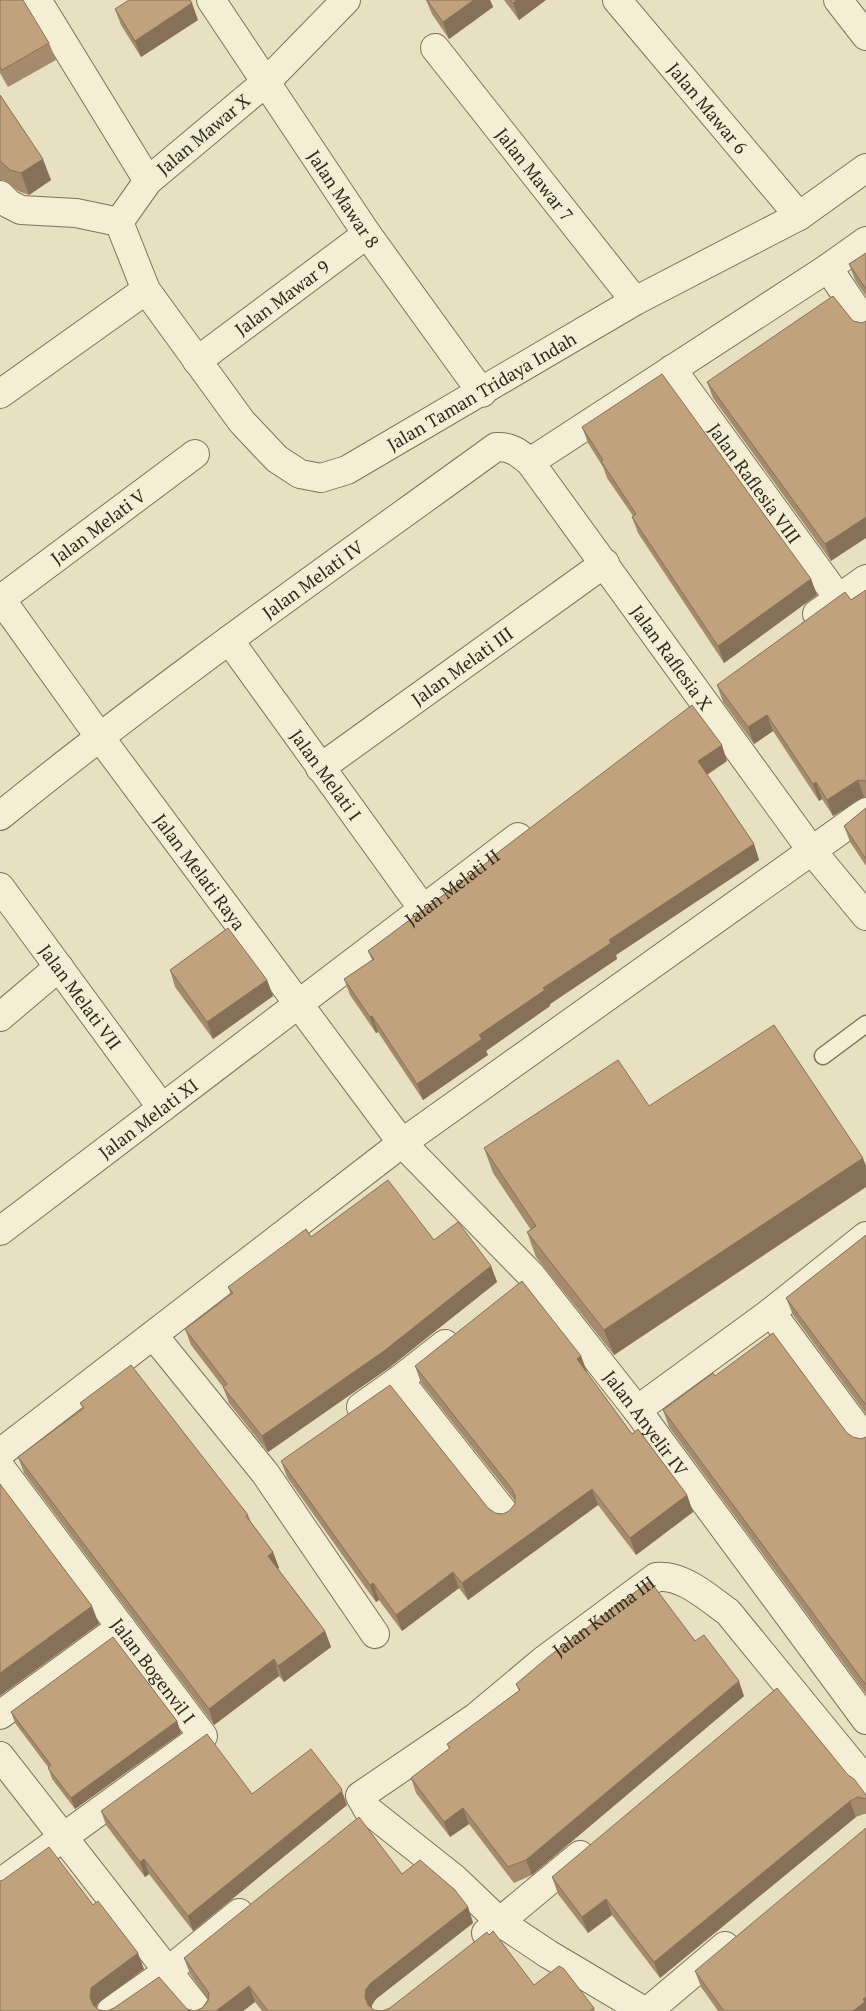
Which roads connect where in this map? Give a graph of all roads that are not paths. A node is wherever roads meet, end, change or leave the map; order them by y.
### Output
1 (37, 0) edge
2 (211, 0) edge
3 (346, 0) edge
4 (617, 0) edge
5 (838, 0) edge
6 (866, 36) edge
7 (436, 48) dead end
8 (266, 82) junction
9 (866, 168) edge
10 (148, 181) junction
11 (0, 196) edge
12 (799, 216) junction
13 (119, 222) junction
14 (367, 234) junction
15 (866, 241) edge
16 (828, 268) junction
17 (146, 290) junction
18 (635, 302) junction
19 (866, 324) edge
20 (197, 361) junction
21 (672, 369) junction
22 (482, 393) junction
23 (0, 394) edge
24 (195, 454) dead end
25 (530, 462) junction
26 (605, 563) junction
27 (866, 578) edge
28 (0, 598) edge
29 (839, 598) junction
30 (798, 628) edge
31 (230, 640) junction
32 (710, 692) junction
33 (678, 716) edge
34 (99, 736) junction
35 (320, 768) junction
36 (866, 812) edge
37 (0, 816) edge
38 (535, 825) edge
39 (812, 851) junction
40 (0, 887) edge
41 (424, 909) junction
42 (866, 916) edge
43 (58, 967) junction
44 (297, 1005) junction
45 (0, 1017) edge
46 (866, 1024) edge
47 (823, 1056) dead end
48 (162, 1108) junction
49 (402, 1144) junction
50 (0, 1230) edge
51 (866, 1236) edge
52 (531, 1275) junction
53 (508, 1294) edge
54 (771, 1312) junction
55 (461, 1331) edge
56 (154, 1336) junction
57 (399, 1380) junction
58 (638, 1410) junction
59 (344, 1418) edge
60 (866, 1440) edge
61 (0, 1453) edge
62 (289, 1457) edge
63 (0, 1467) edge
64 (265, 1473) junction
65 (506, 1515) edge
66 (120, 1626) junction
67 (375, 1634) dead end
68 (786, 1682) junction
69 (764, 1701) edge
70 (0, 1715) edge
71 (866, 1720) edge
72 (0, 1756) edge
73 (866, 1781) edge
74 (364, 1803) junction
75 (345, 1829) edge
76 (61, 1837) junction
77 (600, 1838) edge
78 (0, 1883) edge
79 (260, 1897) edge
80 (500, 1922) junction
81 (744, 1930) edge
82 (470, 1946) edge
83 (168, 1971) junction
84 (111, 2011) edge
85 (199, 2011) edge
86 (646, 2011) edge

1 - 10 street
2 - 8 street, Jalan Mawar 8
3 - 8 street, Jalan Mawar X
4 - 12 street, Jalan Mawar 6
5 - 6 street
7 - 18 street, Jalan Mawar 7
8 - 10 street, Jalan Mawar X
8 - 14 street, Jalan Mawar 8
9 - 12 street, Jalan Taman Tridaya Indah
10 - 13 street, Jalan Mawar X
11 - 13 street
12 - 18 street, Jalan Taman Tridaya Indah
13 - 17 street
14 - 20 street, Jalan Mawar 9
14 - 22 street, Jalan Mawar 8
15 - 16 street
16 - 19 street
16 - 21 street
17 - 20 street, Jalan Taman Tridaya Indah
17 - 23 street
18 - 22 street, Jalan Taman Tridaya Indah
20 - 22 street, Jalan Taman Tridaya Indah
21 - 25 street
21 - 29 street, Jalan Raflesia VIII
24 - 28 street, Jalan Melati V
25 - 26 street, Jalan Raflesia X
25 - 31 street, Jalan Melati IV
26 - 32 street, Jalan Raflesia X
26 - 35 street, Jalan Melati III
27 - 29 street
28 - 34 street, Jalan Melati Raya
29 - 30 street
31 - 34 street, Jalan Melati IV
31 - 35 street, Jalan Melati I
32 - 33 street
32 - 39 street, Jalan Raflesia X
34 - 37 street, Jalan Melati IV
34 - 44 street, Jalan Melati Raya
35 - 41 street, Jalan Melati I
36 - 39 street
38 - 41 street, Jalan Melati II
39 - 42 street, Jalan Raflesia X
39 - 49 street
40 - 43 street, Jalan Melati VII
41 - 44 street, Jalan Melati II
43 - 45 street
43 - 48 street, Jalan Melati VII
44 - 48 street, Jalan Melati XI
44 - 49 street, Jalan Melati Raya
46 - 47 lane
48 - 50 street, Jalan Melati XI
49 - 52 street, Jalan Anyelir IV
49 - 56 street
51 - 54 street
52 - 53 street
52 - 58 street, Jalan Anyelir IV
54 - 58 street
54 - 60 street
55 - 57 street
56 - 61 street
56 - 64 street
57 - 59 street
57 - 65 street
58 - 71 street, Jalan Anyelir IV
62 - 64 street
63 - 66 street, Jalan Bogenvil I
64 - 67 street
66 - 70 street
66 - 76 street, Jalan Bogenvil I
68 - 69 street
68 - 73 street, Jalan Kurma III
68 - 74 street, Jalan Kurma III
72 - 76 street
74 - 75 street, Jalan Kurma III
74 - 80 street
76 - 78 street
76 - 83 street
77 - 80 street
79 - 83 street
80 - 82 street
80 - 86 street
81 - 86 street
83 - 84 street
83 - 85 street

